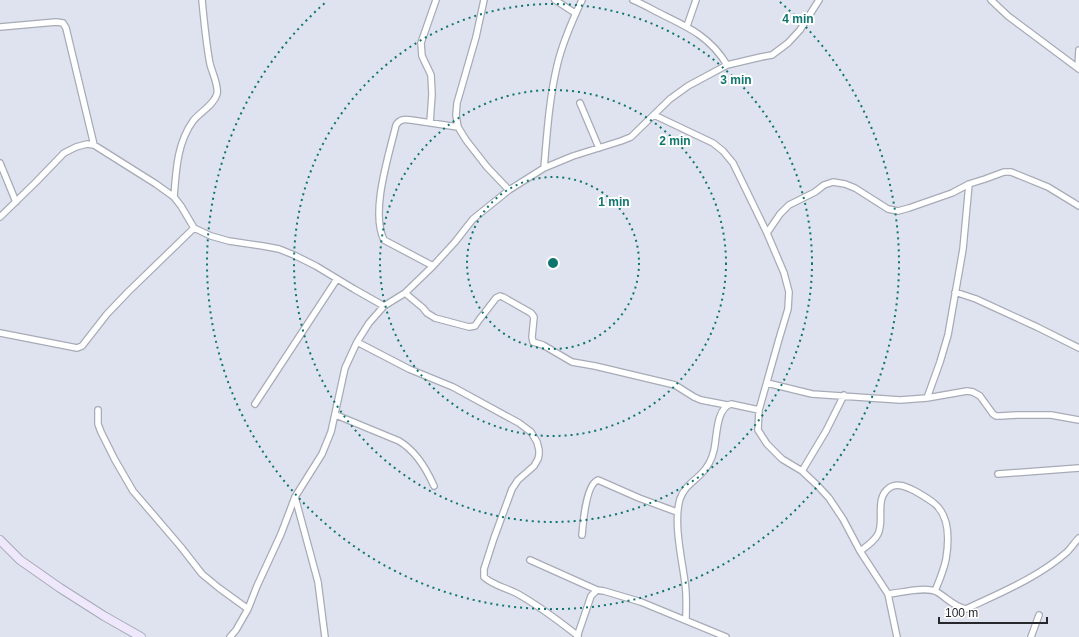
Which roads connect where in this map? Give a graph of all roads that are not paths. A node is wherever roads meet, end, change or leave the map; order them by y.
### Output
1 (202, 0) edge
2 (436, 0) edge
3 (484, 0) edge
4 (555, 0) edge
5 (582, 0) edge
6 (632, 0) edge
7 (696, 0) edge
8 (819, 0) edge
9 (991, 0) edge
10 (575, 13) junction
11 (687, 26) junction
12 (0, 27) edge
13 (1079, 50) edge
14 (727, 66) junction
15 (1078, 68) edge
16 (580, 103) dead end
17 (654, 115) junction
18 (430, 123) junction
19 (458, 127) junction
20 (94, 145) junction
21 (599, 148) junction
22 (0, 163) edge
23 (544, 168) junction
24 (969, 184) junction
25 (509, 190) junction
26 (174, 197) junction
27 (16, 202) junction
28 (1079, 206) edge
29 (0, 217) edge
30 (194, 228) junction
31 (767, 233) junction
32 (433, 266) junction
33 (337, 279) junction
34 (955, 292) junction
35 (405, 293) junction
36 (384, 306) junction
37 (0, 333) edge
38 (357, 342) junction
39 (1079, 348) edge
40 (767, 383) junction
41 (844, 395) junction
42 (927, 398) junction
43 (255, 404) dead end
44 (727, 405) junction
45 (98, 410) dead end
46 (760, 410) junction
47 (336, 415) junction
48 (1079, 420) edge
49 (1079, 468) edge
50 (802, 471) junction
51 (998, 474) dead end
52 (434, 486) dead end
53 (295, 497) junction
54 (678, 512) junction
55 (582, 535) dead end
56 (1079, 538) edge
57 (0, 540) edge
58 (1079, 542) edge
59 (860, 551) junction
60 (1067, 551) junction
61 (530, 560) dead end
62 (597, 590) junction
63 (935, 591) junction
64 (888, 594) junction
65 (248, 609) junction
66 (1039, 615) dead end
67 (686, 620) junction
68 (578, 636) edge
69 (141, 637) edge
70 (230, 637) edge
71 (326, 637) edge
72 (726, 637) edge
73 (897, 637) edge
74 (1031, 637) edge

1 - 26 street
2 - 18 street
3 - 19 street
4 - 10 street
5 - 10 street
6 - 11 street
7 - 11 street
8 - 14 street
9 - 15 street
10 - 23 street
11 - 14 street
12 - 20 street
13 - 15 street
14 - 17 street
16 - 21 street
17 - 21 street
17 - 31 street
18 - 19 street
18 - 32 street
19 - 25 street
20 - 26 street
20 - 27 street
21 - 23 street
22 - 27 street
23 - 25 street
24 - 28 street
24 - 31 street
24 - 34 street
25 - 32 street
26 - 30 street
27 - 29 street
30 - 33 street
30 - 37 street
31 - 40 street
32 - 35 street
33 - 36 street
33 - 43 street
34 - 39 street
34 - 42 street
35 - 36 street
35 - 44 street
36 - 38 street
38 - 47 street
38 - 68 street
40 - 41 street
40 - 46 street
41 - 42 street
41 - 50 street
42 - 48 street
44 - 46 street
44 - 54 street
45 - 65 street
46 - 50 street
47 - 52 street
47 - 53 street
49 - 51 street
50 - 59 street
53 - 65 street
53 - 71 street
54 - 55 street
54 - 67 street
56 - 60 street
57 - 69 street
58 - 60 street
59 - 63 street
59 - 64 street
60 - 63 street
61 - 62 street
62 - 67 street
62 - 68 street
63 - 64 street
64 - 73 street
65 - 70 street
66 - 74 street
67 - 72 street

